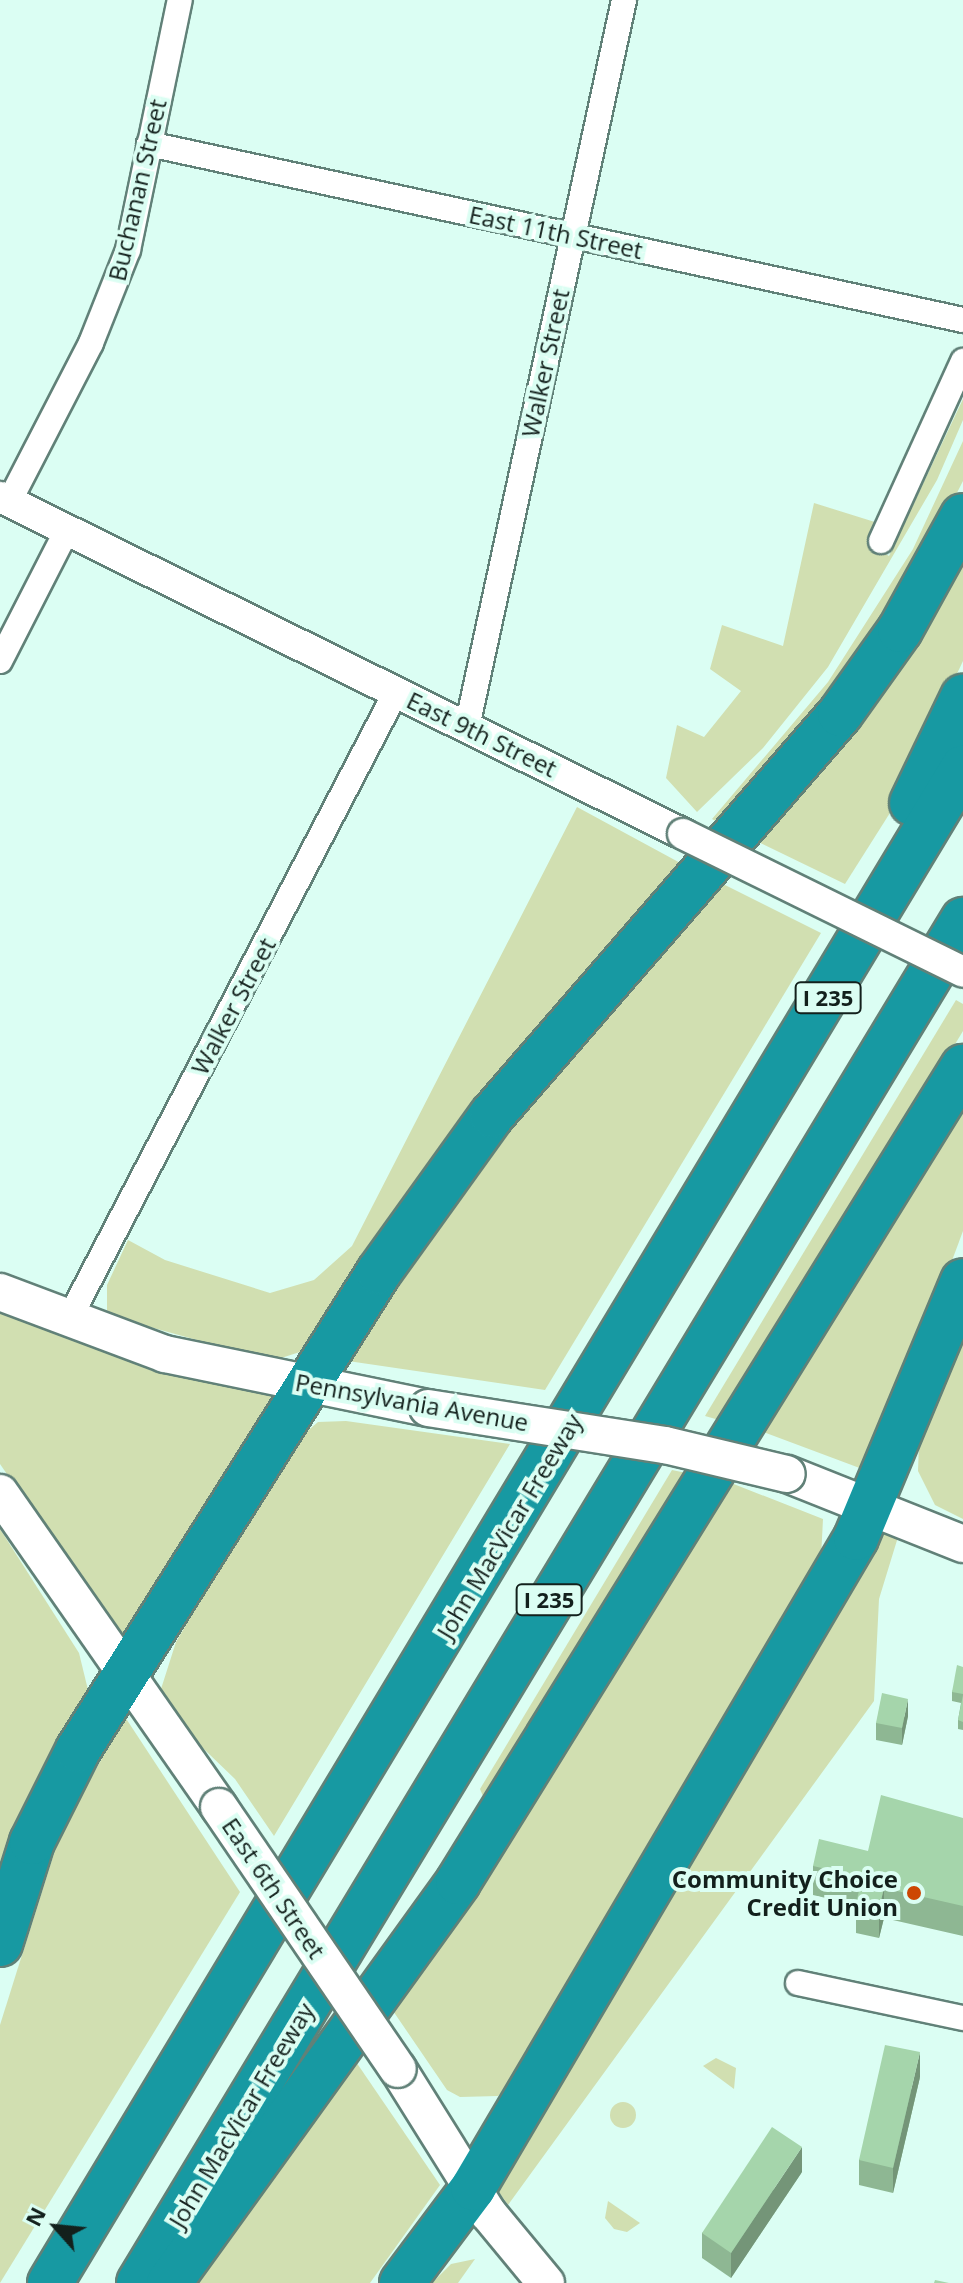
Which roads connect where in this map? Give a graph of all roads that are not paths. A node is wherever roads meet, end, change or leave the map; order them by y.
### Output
1 (180, 0) edge
2 (624, 0) edge
3 (149, 144) junction
4 (572, 236) junction
5 (963, 320) edge
6 (963, 361) edge
7 (5, 499) edge
8 (963, 516) edge
9 (67, 530) junction
10 (881, 541) dead end
11 (0, 661) edge
12 (396, 692) junction
13 (963, 697) edge
14 (467, 727) junction
15 (963, 768) edge
16 (963, 920) edge
17 (963, 972) edge
18 (963, 1067) edge
19 (689, 1226) junction
20 (963, 1281) edge
21 (0, 1292) edge
22 (69, 1319) junction
23 (307, 1384) junction
24 (0, 1493) edge
25 (873, 1504) junction
26 (963, 1544) edge
27 (125, 1677) junction
28 (0, 1944) edge
29 (798, 1983) dead end
30 (963, 2018) edge
31 (473, 2188) junction
32 (50, 2283) edge
33 (139, 2283) edge
34 (169, 2283) edge
35 (402, 2283) edge
36 (546, 2283) edge

1 - 3 street, Buchanan Street
2 - 4 street, Walker Street
3 - 4 street, East 11th Street
3 - 7 street, Buchanan Street
4 - 5 street, East 11th Street
4 - 14 street, Walker Street
6 - 10 street
7 - 9 street, East 9th Street
8 - 23 highway
9 - 11 street
9 - 12 street, East 9th Street
12 - 14 street, East 9th Street
12 - 22 street, Walker Street
13 - 19 highway
14 - 17 street, East 9th Street, bridge
15 - 19 highway, John MacVicar Freeway / I 235
16 - 33 highway, John MacVicar Freeway / I 235
18 - 34 highway
19 - 32 highway, John MacVicar Freeway / I 235
20 - 25 highway
21 - 22 main road, Pennsylvania Avenue
22 - 23 main road, Pennsylvania Avenue
23 - 25 main road, Pennsylvania Avenue, bridge
23 - 27 highway
24 - 27 main road, East 6th Street
25 - 26 main road, Pennsylvania Avenue
25 - 31 highway
27 - 28 highway
27 - 31 main road, East 6th Street, bridge
29 - 30 street
31 - 35 highway
31 - 36 main road, East 6th Street

